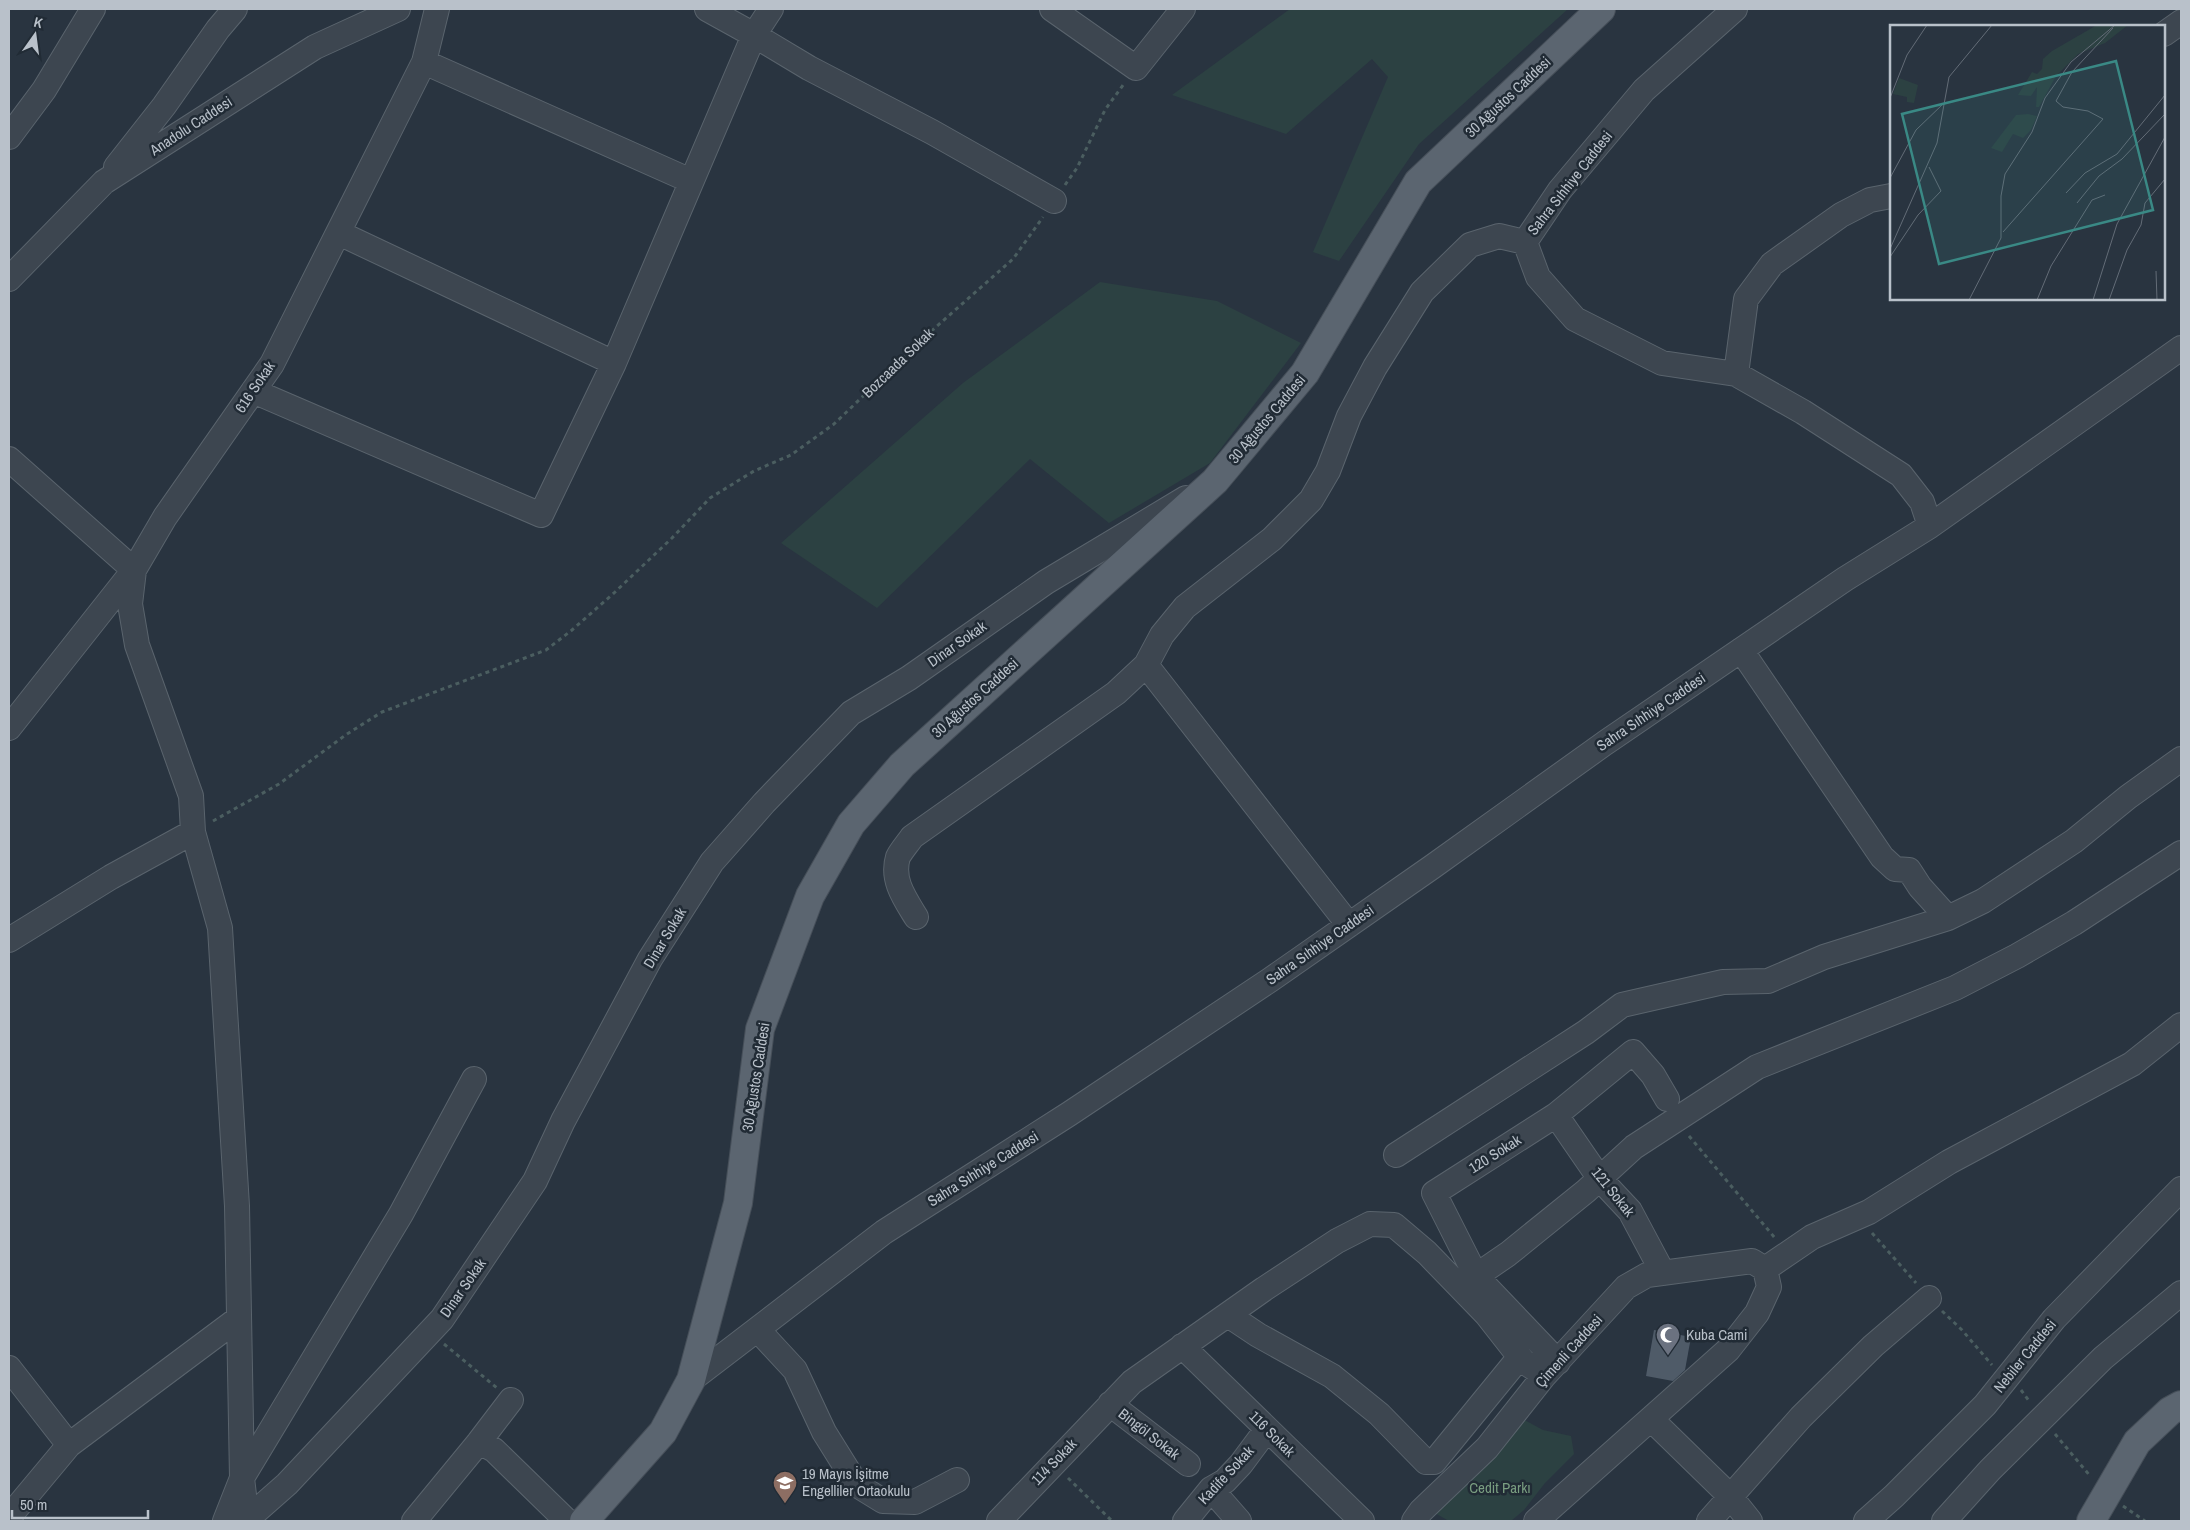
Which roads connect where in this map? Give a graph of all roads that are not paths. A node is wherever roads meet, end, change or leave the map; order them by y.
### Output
1 (93, 9) edge
2 (235, 9) edge
3 (398, 9) edge
4 (437, 9) edge
5 (707, 9) edge
6 (772, 9) edge
7 (1052, 9) edge
8 (1183, 9) edge
9 (1601, 9) edge
10 (1735, 9) edge
11 (2181, 22) edge
12 (2165, 33) edge
13 (754, 35) junction
14 (424, 62) junction
15 (12, 125) edge
16 (691, 181) junction
17 (104, 182) junction
18 (1890, 196) edge
19 (1054, 201) road end
20 (339, 234) junction
21 (1525, 242) junction
22 (9, 279) edge
23 (2181, 348) edge
24 (614, 363) junction
25 (1736, 374) junction
26 (253, 391) junction
27 (9, 459) edge
28 (1215, 481) junction
29 (1930, 526) junction
30 (134, 570) junction
31 (1741, 650) junction
32 (1146, 665) junction
33 (9, 728) edge
34 (2181, 759) edge
35 (193, 832) junction
36 (2181, 853) edge
37 (916, 917) dead end
38 (1948, 918) junction
39 (1348, 925) junction
40 (9, 940) edge
41 (2181, 1025) edge
42 (474, 1079) dead end
43 (1667, 1100) dead end
44 (1556, 1115) junction
45 (1396, 1155) dead end
46 (1600, 1179) junction
47 (2181, 1189) edge
48 (1765, 1269) junction
49 (1663, 1273) junction
50 (1476, 1276) junction
51 (2181, 1292) edge
52 (1929, 1298) road end
53 (1228, 1315) junction
54 (239, 1318) junction
55 (758, 1330) junction
56 (1182, 1346) junction
57 (1523, 1361) junction
58 (9, 1368) edge
59 (1551, 1369) junction
60 (691, 1380) junction
61 (510, 1400) road end
62 (1110, 1404) junction
63 (2181, 1405) edge
64 (1651, 1419) junction
65 (1267, 1429) junction
66 (479, 1442) junction
67 (69, 1445) junction
68 (1188, 1464) dead end
69 (242, 1478) junction
70 (957, 1480) dead end
71 (1211, 1489) junction
72 (1730, 1496) junction
73 (9, 1517) edge
74 (1425, 1518) edge
75 (241, 1521) edge
76 (414, 1521) edge
77 (567, 1521) edge
78 (584, 1521) edge
79 (999, 1521) edge
80 (1185, 1521) edge
81 (1238, 1521) edge
82 (1362, 1521) edge
83 (1536, 1521) edge
84 (1709, 1521) edge
85 (1750, 1521) edge
86 (1866, 1521) edge
87 (1944, 1521) edge
88 (2091, 1521) edge

1 - 15 street
2 - 17 street
3 - 17 street, Anadolu Caddesi
4 - 14 street, 616 Sokak
5 - 13 street
6 - 13 street
7 - 8 street
9 - 28 main road, 30 Ağustos Caddesi
10 - 21 street, Sahra Sıhhiye Caddesi
11 - 12 street
13 - 16 street
13 - 19 street
14 - 16 street
14 - 20 street, 616 Sokak
16 - 24 street
17 - 22 street, Anadolu Caddesi
18 - 25 street
20 - 24 street
20 - 26 street, 616 Sokak
21 - 25 street, Sahra Sıhhiye Caddesi
21 - 32 street
23 - 29 street
24 - 26 street
25 - 29 street, Sahra Sıhhiye Caddesi
26 - 30 street, 616 Sokak
27 - 30 street
28 - 60 main road, 30 Ağustos Caddesi
28 - 75 street, Dinar Sokak
29 - 31 street, Sahra Sıhhiye Caddesi
30 - 33 street, 616 Sokak
30 - 35 street
31 - 38 street
31 - 39 street, Sahra Sıhhiye Caddesi
32 - 37 street
32 - 39 street
34 - 38 street
35 - 40 street
35 - 54 street
36 - 46 street
38 - 45 street
39 - 55 street, Sahra Sıhhiye Caddesi
41 - 48 street
42 - 69 street
43 - 44 street, 120 Sokak
44 - 46 street, 121 Sokak
44 - 50 street, 120 Sokak
46 - 49 street, 121 Sokak
46 - 50 street
47 - 86 street, Nebiler Caddesi
48 - 49 street, Çimenli Caddesi
48 - 64 street
49 - 59 street, Çimenli Caddesi
50 - 59 street
51 - 87 street
52 - 72 street
53 - 56 street, 114 Sokak
53 - 57 street, 114 Sokak
53 - 57 street
54 - 67 street
54 - 69 street
55 - 60 street, Sahra Sıhhiye Caddesi
55 - 70 street
56 - 62 street, 114 Sokak
56 - 65 street, 116 Sokak
57 - 59 street, 114 Sokak
58 - 67 street
59 - 74 street, Çimenli Caddesi
60 - 78 main road, 30 Ağustos Caddesi
61 - 66 street
62 - 68 street, Bingöl Sokak
62 - 79 street, 114 Sokak
63 - 88 main road
64 - 72 street
64 - 83 street
65 - 71 street, Kadife Sokak
65 - 82 street, 116 Sokak
66 - 76 street
66 - 77 street
67 - 73 street
69 - 75 street
71 - 80 street, Kadife Sokak
71 - 81 street
72 - 84 street
72 - 85 street

